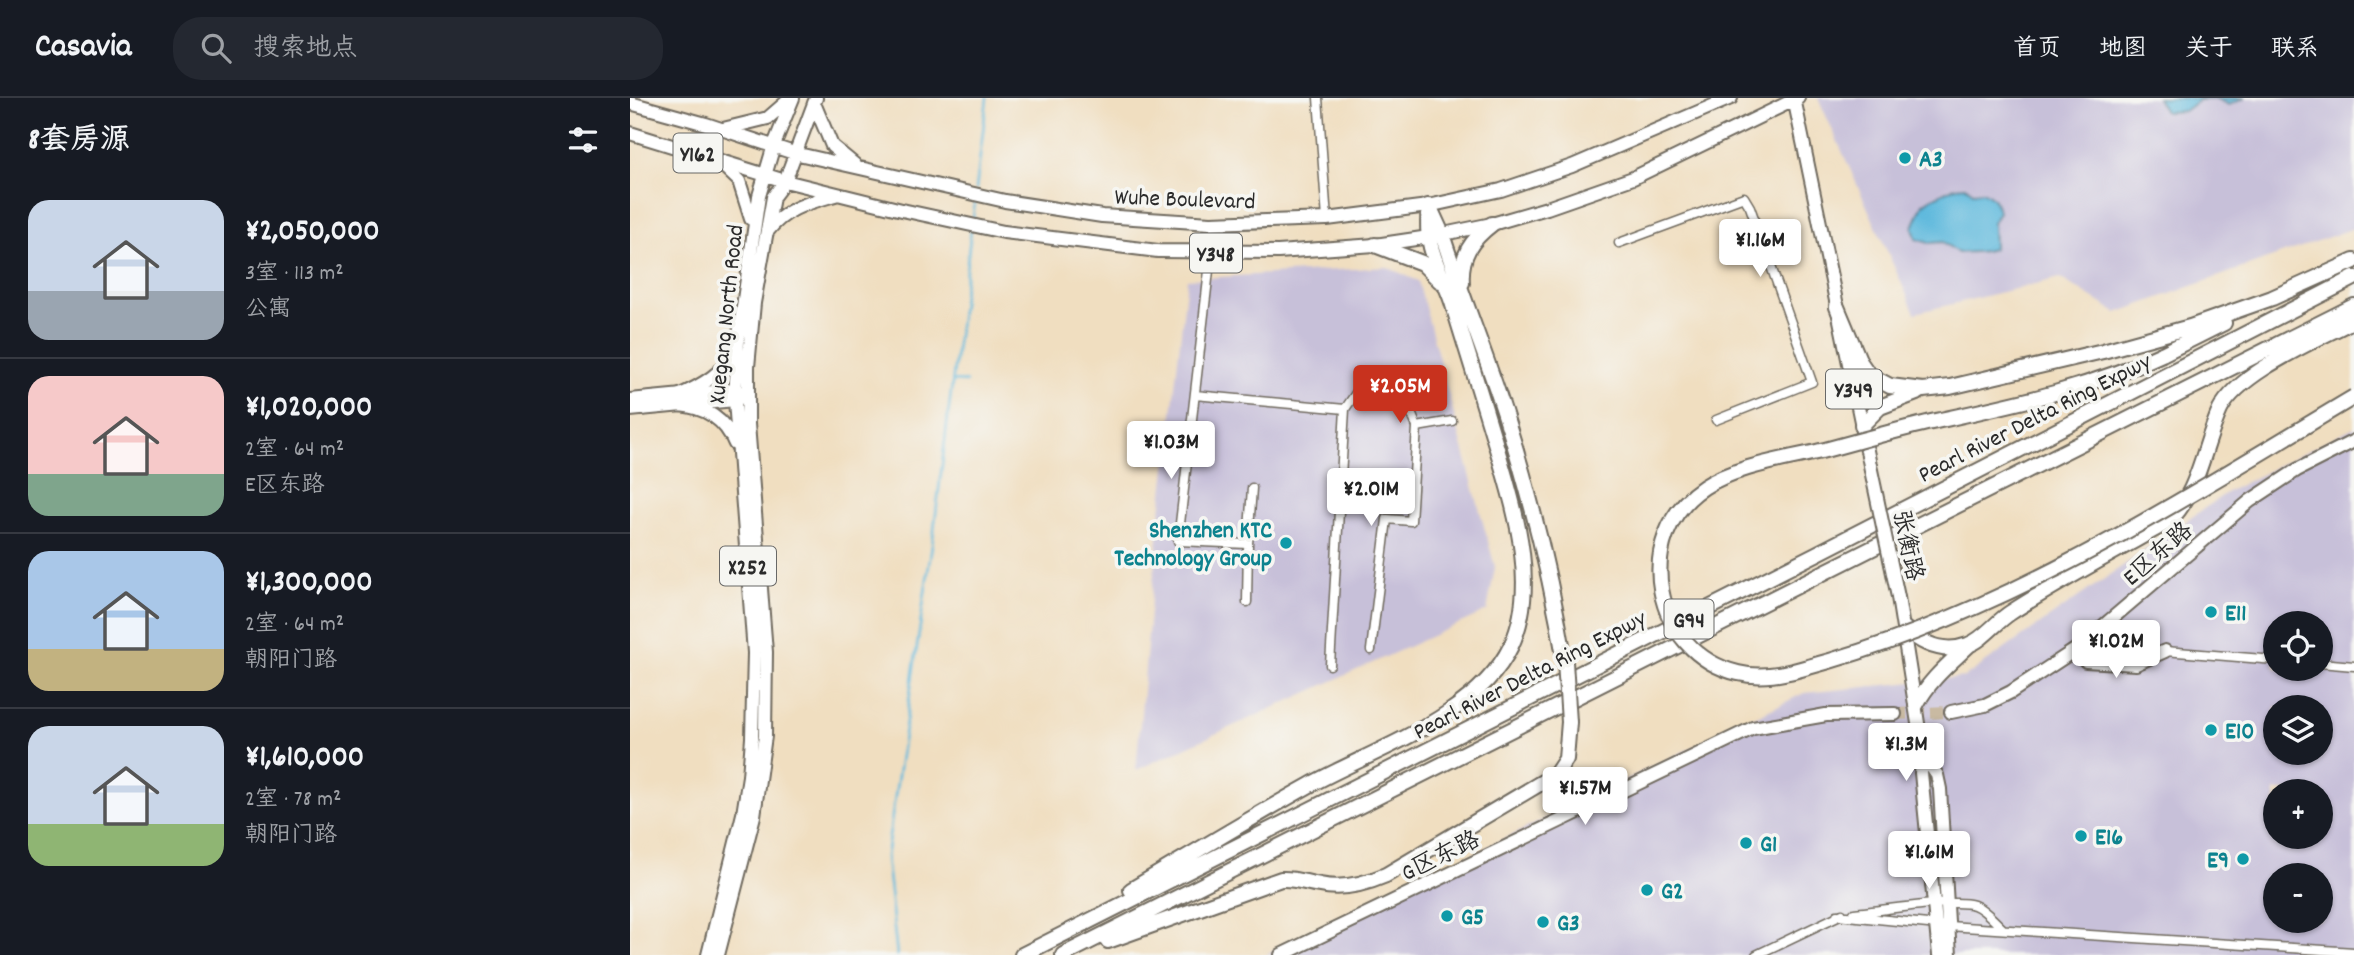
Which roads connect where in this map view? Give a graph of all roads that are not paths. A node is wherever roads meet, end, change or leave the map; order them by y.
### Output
1 (792, 98) edge
2 (1318, 98) edge
3 (1731, 98) edge
4 (1795, 99) edge
5 (815, 100) edge
6 (630, 103) edge
7 (723, 129) junction
8 (630, 133) edge
9 (774, 145) junction
10 (794, 153) junction
11 (715, 158) junction
12 (858, 167) junction
13 (765, 174) junction
14 (785, 181) junction
15 (838, 194) junction
16 (1428, 205) junction
17 (1327, 219) junction
18 (1492, 224) junction
19 (753, 229) junction
20 (765, 235) junction
21 (1436, 236) junction
22 (1619, 243) dead end
23 (1375, 245) junction
24 (1211, 253) junction
25 (2354, 261) edge
26 (2354, 278) edge
27 (1456, 296) junction
28 (2272, 298) junction
29 (2354, 306) edge
30 (1837, 307) junction
31 (2354, 320) edge
32 (738, 341) junction
33 (1923, 390) junction
34 (739, 395) junction
35 (1195, 395) junction
36 (2354, 397) edge
37 (630, 400) edge
38 (678, 400) junction
39 (1345, 409) junction
40 (630, 410) edge
41 (1716, 420) dead end
42 (1452, 421) dead end
43 (1862, 425) junction
44 (1417, 427) junction
45 (1511, 437) junction
46 (2354, 440) edge
47 (1495, 441) junction
48 (738, 455) junction
49 (1252, 488) dead end
50 (1248, 544) junction
51 (1247, 603) dead end
52 (1904, 628) junction
53 (1969, 645) junction
54 (1371, 650) dead end
55 (2075, 650) junction
56 (2165, 651) joint
57 (2263, 659) edge
58 (2333, 664) edge
59 (1330, 665) dead end
60 (2354, 666) edge
61 (1916, 705) junction
62 (1951, 712) tunnel mouth
63 (1895, 714) tunnel mouth
64 (1923, 755) junction
65 (1948, 903) junction
66 (1934, 905) junction
67 (1837, 915) junction
68 (1942, 925) junction
69 (2003, 929) junction
70 (1037, 947) junction
71 (2354, 953) edge
72 (708, 955) edge
73 (718, 955) edge
74 (1022, 955) edge
75 (1063, 955) edge
76 (1070, 955) edge
77 (1281, 955) edge
78 (1756, 955) edge
79 (1939, 955) edge
80 (1950, 955) edge

1 - 7 main road
1 - 9 main road, Xuegang North Road / X252
2 - 17 street
3 - 16 main road, Wuhe Boulevard / Y348
4 - 18 main road, Y348
4 - 30 main road, 张衡路 / Y349
5 - 10 main road, Xuegang North Road / X252
5 - 12 main road
6 - 7 main road, Wuhe Boulevard / Y162
7 - 9 main road, Wuhe Boulevard / Y162
8 - 11 main road, Y162
9 - 10 main road, Wuhe Boulevard / Y162
9 - 13 main road, Xuegang North Road / X252
10 - 12 main road, Wuhe Boulevard / Y348
10 - 14 main road, Xuegang North Road / X252
11 - 13 main road, Y162
11 - 19 main road
12 - 17 main road, Wuhe Boulevard / Y348
13 - 14 main road, Y348
13 - 19 main road, Xuegang North Road / X252
14 - 15 main road, Y348
14 - 20 main road, Xuegang North Road / X252
15 - 20 main road
15 - 24 main road, Y348
16 - 17 main road, Wuhe Boulevard / Y348
16 - 21 highway
18 - 21 main road, Y348
18 - 27 highway
19 - 32 main road, Xuegang North Road / X252
20 - 34 main road, Xuegang North Road / X252
21 - 23 main road, Y348
21 - 27 highway
22 - 41 street
23 - 24 main road, Y348
23 - 27 highway
24 - 35 street
25 - 28 highway
26 - 70 highway, Pearl River Delta Ring Expwy / G94
27 - 45 highway
27 - 47 highway
28 - 33 highway
28 - 36 highway, bridge
29 - 75 highway, Pearl River Delta Ring Expwy / G94
30 - 33 highway
30 - 43 main road, 张衡路 / Y349
31 - 53 highway
32 - 34 main road, Xuegang North Road / X252
32 - 38 main road
33 - 43 highway
34 - 38 main road
34 - 48 main road, Xuegang North Road / X252
34 - 73 main road, Xuegang North Road / X252
35 - 39 street
35 - 50 street
37 - 38 main road
38 - 40 main road
38 - 48 main road
39 - 44 street
39 - 59 street
42 - 44 street
43 - 52 main road, 张衡路 / Y349, bridge
44 - 54 street
45 - 47 highway
45 - 76 highway, bridge
46 - 55 main road, E区东路
47 - 70 highway
48 - 72 main road, Xuegang North Road / X252
49 - 50 street
50 - 51 street
52 - 53 highway
52 - 61 main road, 张衡路
53 - 61 highway
55 - 56 main road
55 - 62 main road, E区东路
56 - 57 street
58 - 60 street
61 - 64 main road, 张衡路
63 - 77 main road, G区东路
64 - 65 main road
64 - 66 main road
65 - 66 street
65 - 68 main road
65 - 69 street
66 - 67 street
66 - 68 main road
67 - 68 street
67 - 78 street
68 - 69 street
68 - 79 main road
68 - 80 main road
69 - 71 street
70 - 74 highway, Pearl River Delta Ring Expwy / G94

